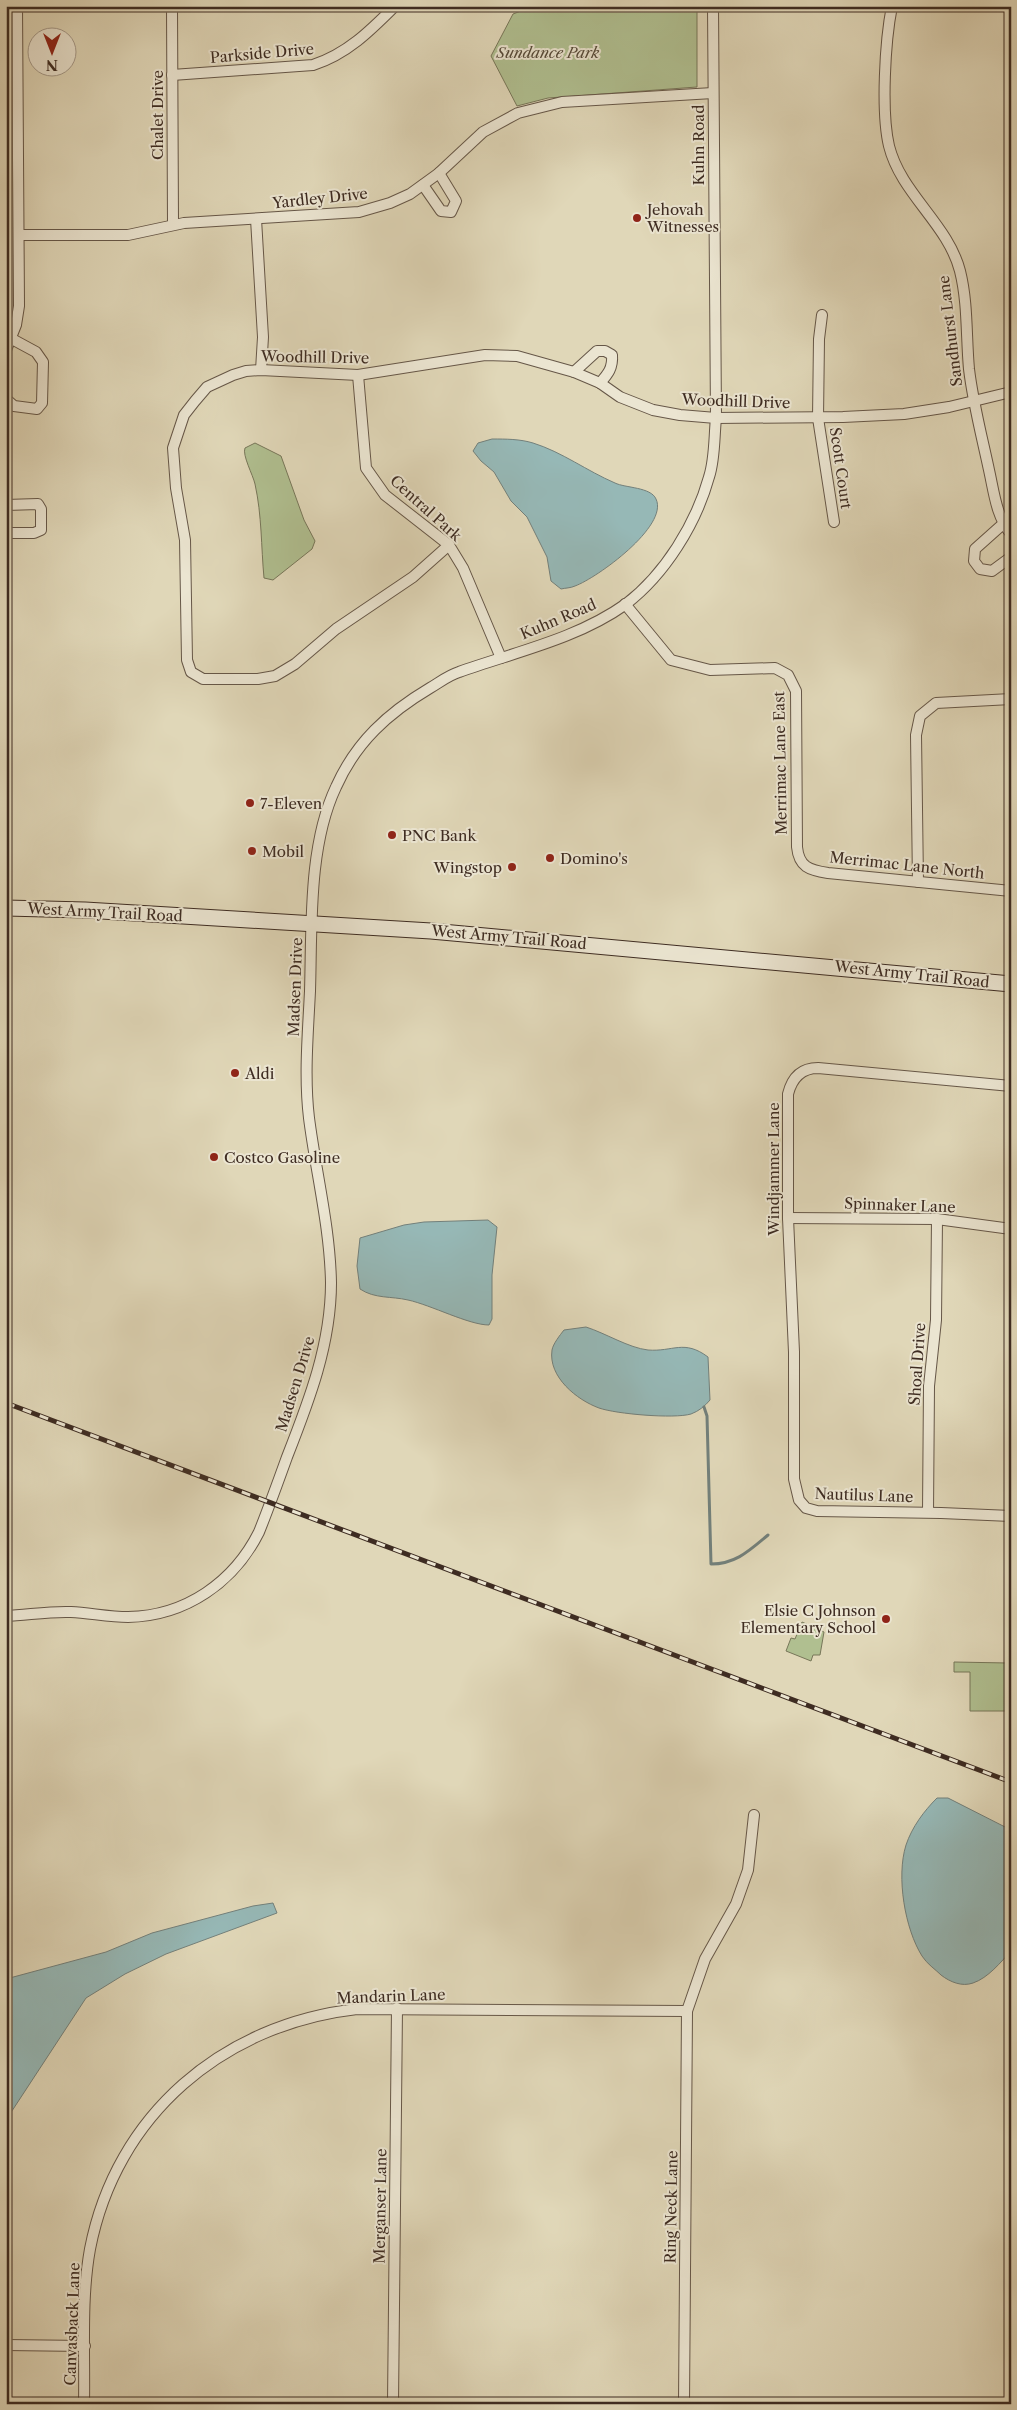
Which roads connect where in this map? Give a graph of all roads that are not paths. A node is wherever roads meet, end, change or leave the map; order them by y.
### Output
1 (17, 6) edge
2 (172, 6) edge
3 (713, 6) edge
4 (892, 6) edge
5 (392, 7) edge
6 (172, 76) junction
7 (713, 93) junction
8 (439, 173) junction
9 (423, 185) junction
10 (256, 219) junction
11 (173, 224) junction
12 (19, 235) junction
13 (822, 315) dead end
14 (12, 339) junction
15 (6, 350) edge
16 (261, 370) junction
17 (574, 372) junction
18 (358, 375) junction
19 (600, 383) junction
20 (1011, 392) edge
21 (6, 399) edge
22 (974, 401) junction
23 (716, 418) junction
24 (818, 418) junction
25 (6, 504) edge
26 (834, 522) dead end
27 (1004, 524) junction
28 (6, 533) edge
29 (1011, 534) edge
30 (449, 546) junction
31 (1011, 557) edge
32 (625, 604) junction
33 (501, 658) junction
34 (1011, 700) edge
35 (802, 864) joint
36 (918, 882) junction
37 (1011, 890) edge
38 (6, 908) edge
39 (312, 924) junction
40 (1011, 984) edge
41 (1011, 1086) edge
42 (788, 1218) junction
43 (937, 1219) junction
44 (1011, 1229) edge
45 (794, 1422) joint
46 (928, 1512) junction
47 (1011, 1516) edge
48 (6, 1616) edge
49 (754, 1815) dead end
50 (397, 2008) junction
51 (688, 2011) junction
52 (109, 2188) joint
53 (6, 2345) edge
54 (85, 2346) junction
55 (84, 2404) edge
56 (393, 2404) edge
57 (684, 2404) edge

1 - 12 street
2 - 6 street, Chalet Drive
3 - 7 street, Kuhn Road
4 - 22 street, Sandhurst Lane
5 - 6 street, Parkside Drive
6 - 11 street, Chalet Drive
7 - 8 street, Yardley Drive
7 - 23 street, Kuhn Road
8 - 9 street, Yardley Drive
8 - 9 street
9 - 10 street, Yardley Drive
10 - 11 street, Yardley Drive
10 - 16 street
11 - 12 street, Yardley Drive
12 - 14 street
13 - 24 street, Scott Court
14 - 15 street
14 - 21 street
16 - 18 street, Woodhill Drive
16 - 30 street, Woodhill Drive
17 - 18 street, Woodhill Drive
17 - 19 street, Woodhill Drive
17 - 19 street
18 - 30 street, Central Park
19 - 23 street, Woodhill Drive
20 - 22 street, Woodhill Drive
22 - 24 street, Woodhill Drive
22 - 27 street, Sandhurst Lane
23 - 24 street, Woodhill Drive
23 - 32 street, Kuhn Road
24 - 26 street, Scott Court
25 - 28 street
27 - 29 street
27 - 31 street
30 - 33 street, Central Park
32 - 33 street, Kuhn Road
32 - 35 street, Merrimac Lane East
33 - 39 street, Kuhn Road
34 - 36 street
35 - 36 street, Merrimac Lane North
36 - 37 street, Merrimac Lane North
38 - 39 main road, West Army Trail Road
39 - 40 main road, West Army Trail Road
39 - 48 street, Madsen Drive
41 - 42 street, Windjammer Lane
42 - 43 street, Spinnaker Lane
42 - 45 street, Windjammer Lane
43 - 44 street, Spinnaker Lane
43 - 46 street, Shoal Drive
45 - 46 street, Nautilus Lane
46 - 47 street, Nautilus Lane
49 - 51 street, Ring Neck Lane
50 - 51 street, Mandarin Lane
50 - 52 street, Mandarin Lane
50 - 56 street, Merganser Lane
51 - 57 street, Ring Neck Lane
52 - 54 street, Canvasback Lane
53 - 54 street
54 - 55 street, Canvasback Lane

